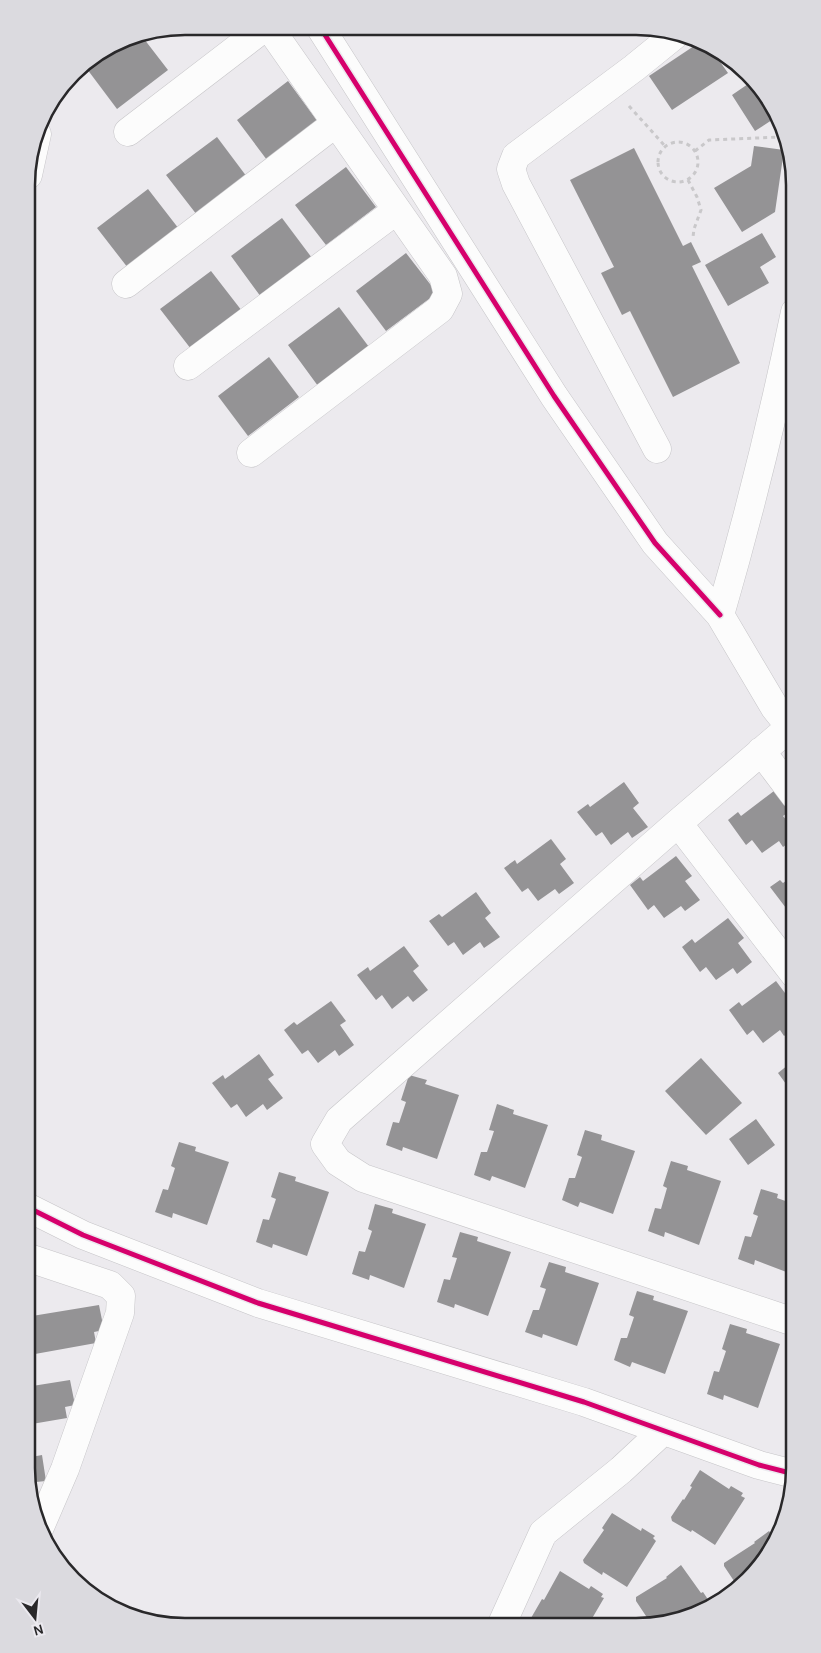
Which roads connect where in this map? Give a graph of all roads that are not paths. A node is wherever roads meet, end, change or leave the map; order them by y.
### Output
1 (256, 35) edge
2 (273, 35) edge
3 (325, 35) edge
4 (669, 39) edge
5 (336, 123) junction
6 (128, 132) dead end
7 (397, 210) junction
8 (126, 284) dead end
9 (786, 357) edge
10 (188, 366) dead end
11 (657, 449) dead end
12 (252, 454) dead end
13 (720, 615) junction
14 (786, 722) edge
15 (786, 734) edge
16 (761, 751) junction
17 (786, 784) edge
18 (678, 823) junction
19 (786, 965) edge
20 (35, 1212) edge
21 (35, 1260) edge
22 (786, 1319) edge
23 (663, 1431) junction
24 (786, 1472) edge
25 (44, 1518) edge
26 (505, 1618) edge

1 - 6 street
2 - 5 street
3 - 13 street
4 - 11 street
5 - 7 street
5 - 8 street
7 - 10 street
7 - 12 street
9 - 13 street
13 - 14 street
15 - 16 street
16 - 17 street
16 - 18 street
18 - 19 street
18 - 22 street
20 - 23 street
21 - 25 street
23 - 24 street
23 - 26 street

